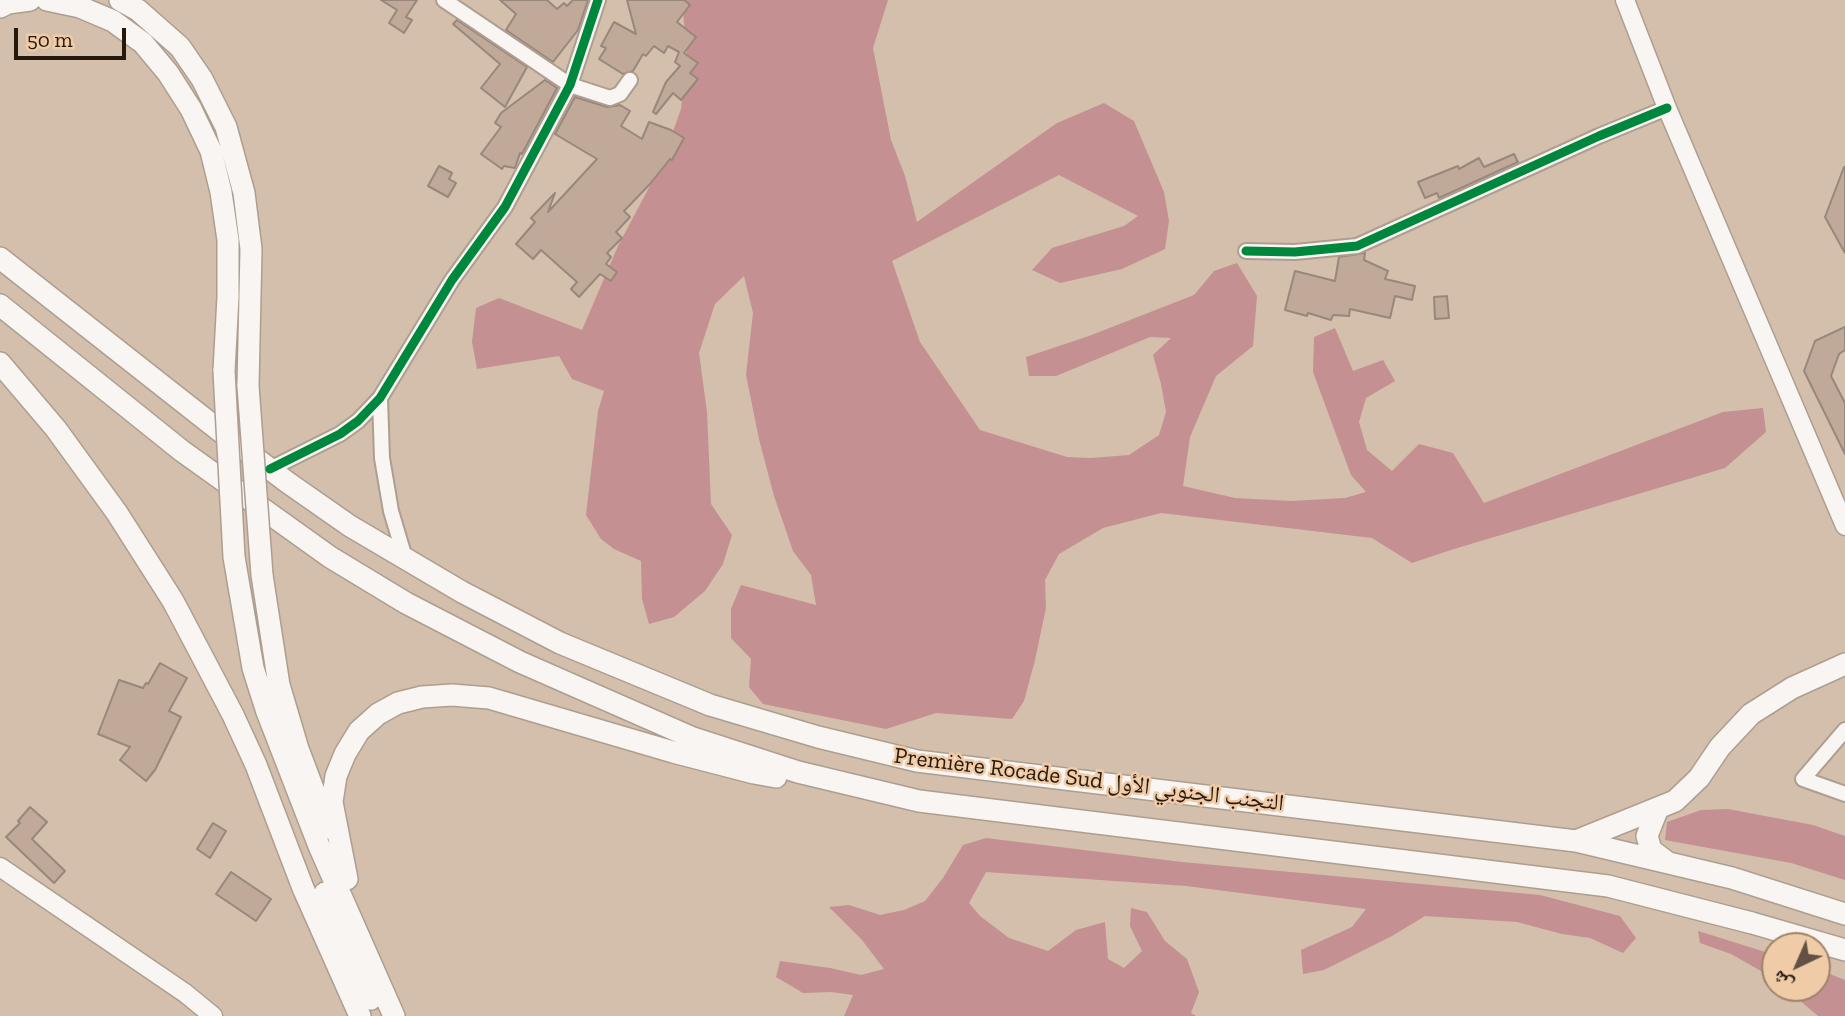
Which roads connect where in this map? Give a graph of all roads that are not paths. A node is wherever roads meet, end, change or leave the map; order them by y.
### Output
1 (30, 0) edge
2 (47, 0) edge
3 (120, 0) edge
4 (444, 0) edge
5 (598, 0) edge
6 (1625, 0) edge
7 (0, 6) edge
8 (630, 80) dead end
9 (570, 85) junction
10 (1667, 108) junction
11 (0, 242) edge
12 (1246, 251) dead end
13 (0, 258) edge
14 (0, 305) edge
15 (0, 363) edge
16 (174, 396) junction
17 (380, 398) junction
18 (270, 469) junction
19 (1845, 526) edge
20 (405, 558) junction
21 (173, 601) junction
22 (1845, 664) edge
23 (253, 668) junction
24 (1845, 730) edge
25 (1845, 793) edge
26 (884, 795) junction
27 (1658, 808) junction
28 (1576, 841) junction
29 (1668, 863) junction
30 (314, 864) junction
31 (2, 873) edge
32 (347, 879) junction
33 (1845, 914) edge
34 (1845, 950) edge
35 (185, 993) junction
36 (358, 1014) edge
37 (213, 1016) edge
38 (226, 1016) edge
39 (380, 1016) edge
40 (394, 1016) edge
41 (409, 1016) edge

1 - 7 highway
2 - 23 highway, bridge
3 - 32 highway, bridge
4 - 9 street
5 - 9 street
6 - 10 main road
8 - 9 street
9 - 17 street
10 - 12 street
10 - 19 main road
11 - 16 highway
13 - 16 highway, Première Rocade Sud التجنب الجنوبي الأول
14 - 26 highway, Première Rocade Sud التجنب الجنوبي الأول
15 - 21 highway
16 - 18 highway, Première Rocade Sud التجنب الجنوبي الأول
17 - 18 street
17 - 20 street
18 - 20 highway, Première Rocade Sud التجنب الجنوبي الأول
20 - 28 highway, Première Rocade Sud التجنب الجنوبي الأول
21 - 30 highway
21 - 36 highway
22 - 27 highway
23 - 30 highway
23 - 40 highway
24 - 25 street
26 - 32 highway
26 - 34 highway, Première Rocade Sud التجنب الجنوبي الأول
27 - 28 highway
27 - 29 highway
28 - 29 highway, Première Rocade Sud التجنب الجنوبي الأول
29 - 33 highway, Première Rocade Sud التجنب الجنوبي الأول
30 - 39 highway
31 - 35 main road
32 - 41 highway
35 - 37 main road
35 - 38 main road

